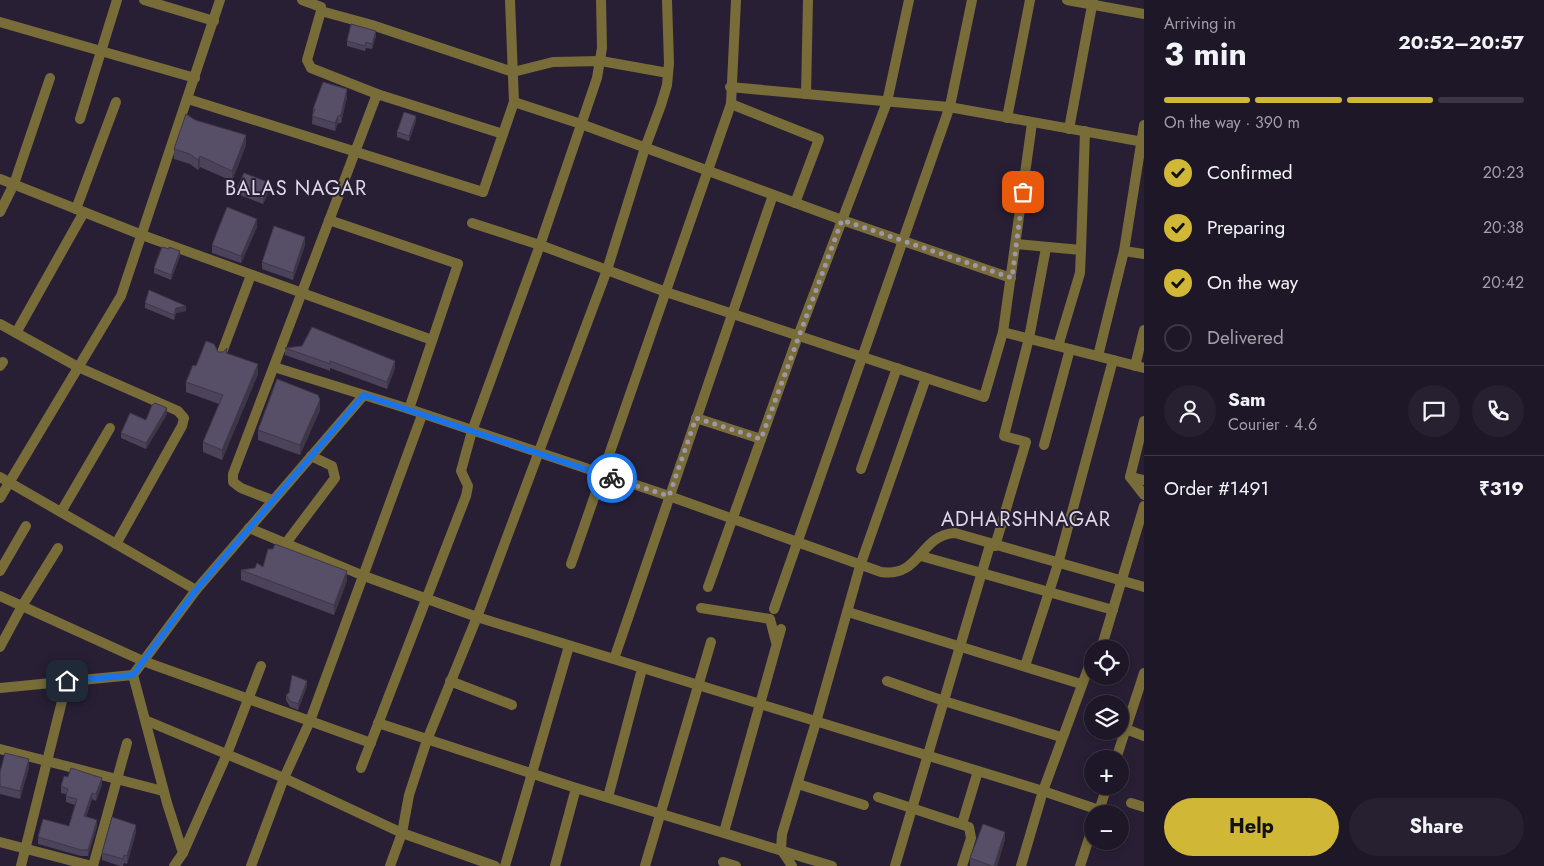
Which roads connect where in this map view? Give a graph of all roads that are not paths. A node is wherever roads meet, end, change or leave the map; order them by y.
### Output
1 (117, 0) edge
2 (144, 0) edge
3 (220, 0) edge
4 (302, 0) edge
5 (510, 0) edge
6 (601, 0) edge
7 (667, 0) edge
8 (736, 0) edge
9 (808, 0) edge
10 (909, 0) edge
11 (972, 0) edge
12 (1030, 0) edge
13 (1067, 0) edge
14 (1093, 2) edge
15 (321, 11) junction
16 (1144, 14) edge
17 (214, 21) junction
18 (0, 22) edge
19 (101, 50) junction
20 (601, 61) junction
21 (513, 72) junction
22 (668, 74) junction
23 (50, 78) dead end
24 (195, 78) junction
25 (730, 87) junction
26 (377, 94) junction
27 (806, 94) junction
28 (188, 99) junction
29 (116, 102) dead end
30 (514, 102) junction
31 (887, 102) junction
32 (731, 104) junction
33 (949, 107) junction
34 (1007, 118) junction
35 (80, 119) dead end
36 (1032, 122) junction
37 (581, 124) junction
38 (1144, 125) edge
39 (1069, 129) junction
40 (1085, 131) junction
41 (503, 134) junction
42 (1143, 141) edge
43 (645, 148) junction
44 (355, 152) junction
45 (708, 170) junction
46 (0, 179) edge
47 (14, 184) junction
48 (773, 195) junction
49 (794, 203) junction
50 (80, 211) junction
51 (0, 212) edge
52 (329, 220) junction
53 (842, 220) junction
54 (472, 223) dead end
55 (142, 235) junction
56 (902, 241) junction
57 (1016, 244) junction
58 (540, 245) junction
59 (1046, 248) junction
60 (1081, 250) junction
61 (1124, 250) junction
62 (1144, 254) edge
63 (607, 270) junction
64 (251, 274) junction
65 (1012, 278) junction
66 (666, 292) junction
67 (302, 293) junction
68 (733, 314) junction
69 (0, 324) edge
70 (1144, 330) edge
71 (1003, 332) junction
72 (16, 333) junction
73 (798, 336) junction
74 (1029, 338) junction
75 (432, 340) junction
76 (1058, 346) junction
77 (1070, 349) junction
78 (220, 355) edge
79 (1098, 356) junction
80 (862, 357) junction
81 (1114, 360) junction
82 (274, 367) junction
83 (1140, 367) edge
84 (78, 368) junction
85 (897, 368) junction
86 (926, 378) junction
87 (364, 395) junction
88 (409, 409) junction
89 (422, 415) junction
90 (696, 418) junction
91 (1144, 421) edge
92 (110, 428) dead end
93 (472, 431) junction
94 (761, 439) junction
95 (1044, 445) dead end
96 (538, 454) junction
97 (311, 456) junction
98 (861, 469) dead end
99 (603, 476) junction
100 (1130, 477) junction
101 (4, 480) edge
102 (1144, 480) edge
103 (1144, 495) edge
104 (669, 496) junction
105 (0, 498) edge
106 (272, 500) junction
107 (1144, 506) edge
108 (62, 512) junction
109 (732, 519) junction
110 (26, 526) dead end
111 (250, 528) junction
112 (796, 541) junction
113 (286, 543) junction
114 (116, 544) junction
115 (992, 545) junction
116 (58, 548) dead end
117 (921, 556) junction
118 (571, 564) dead end
119 (1058, 564) junction
120 (860, 566) junction
121 (0, 571) edge
122 (981, 574) junction
123 (364, 576) junction
124 (1122, 581) junction
125 (708, 587) dead end
126 (1144, 587) edge
127 (196, 590) junction
128 (1049, 593) junction
129 (0, 596) edge
130 (427, 598) junction
131 (22, 606) junction
132 (701, 608) dead end
133 (774, 609) dead end
134 (1114, 610) junction
135 (848, 612) junction
136 (477, 617) junction
137 (781, 630) dead end
138 (1104, 640) edge
139 (711, 642) dead end
140 (776, 642) junction
141 (569, 646) junction
142 (960, 646) junction
143 (0, 647) edge
144 (614, 659) junction
145 (143, 661) junction
146 (261, 666) dead end
147 (1024, 666) junction
148 (642, 668) junction
149 (1144, 673) edge
150 (133, 675) junction
151 (1084, 677) edge
152 (887, 680) dead end
153 (67, 681) junction
154 (450, 681) junction
155 (1081, 684) junction
156 (698, 686) junction
157 (0, 688) edge
158 (248, 699) junction
159 (944, 701) junction
160 (759, 704) junction
161 (512, 705) dead end
162 (145, 720) junction
163 (1129, 720) edge
164 (310, 722) junction
165 (816, 722) junction
166 (378, 723) junction
167 (1129, 730) edge
168 (1144, 736) edge
169 (1062, 737) junction
170 (427, 740) junction
171 (127, 743) dead end
172 (370, 743) junction
173 (0, 749) edge
174 (227, 754) junction
175 (928, 756) junction
176 (47, 761) junction
177 (361, 768) dead end
178 (978, 771) junction
179 (532, 773) junction
180 (117, 778) junction
181 (284, 778) junction
182 (798, 784) junction
183 (576, 788) junction
184 (163, 791) junction
185 (1043, 791) junction
186 (608, 797) junction
187 (878, 797) dead end
188 (1131, 803) dead end
189 (864, 805) dead end
190 (1084, 807) edge
191 (1144, 807) edge
192 (912, 808) junction
193 (661, 812) junction
194 (962, 824) junction
195 (724, 832) junction
196 (402, 833) junction
197 (0, 842) edge
198 (25, 849) junction
199 (782, 850) junction
200 (1085, 850) edge
201 (183, 853) junction
202 (722, 862) dead end
203 (21, 866) edge
204 (93, 866) edge
205 (174, 866) edge
206 (251, 866) edge
207 (390, 866) edge
208 (495, 866) edge
209 (504, 866) edge
210 (555, 866) edge
211 (645, 866) edge
212 (736, 866) edge
213 (792, 866) edge
214 (832, 866) edge
215 (895, 866) edge
216 (962, 866) edge
217 (1021, 866) edge
218 (1080, 866) edge

1 - 19 street
2 - 17 street
3 - 17 street
4 - 15 street
5 - 21 street
6 - 20 street
7 - 22 street
8 - 25 street
9 - 27 street
10 - 31 street
11 - 33 street
12 - 34 street
13 - 14 street
14 - 16 street
14 - 39 street
15 - 21 street
15 - 26 street
17 - 24 street
18 - 19 street
19 - 24 street
19 - 35 street
20 - 21 street
20 - 22 street
20 - 37 street
21 - 30 street
22 - 43 street
23 - 47 street
24 - 28 street
25 - 27 street
25 - 32 street
26 - 41 street
26 - 44 street
27 - 31 street
28 - 44 street
28 - 55 street
29 - 50 street
30 - 37 street
30 - 41 street
31 - 33 street
31 - 53 street
32 - 45 street
32 - 49 street
33 - 34 street
33 - 56 street
34 - 36 street
36 - 39 street
36 - 57 street
37 - 43 street
37 - 58 street
38 - 42 street
39 - 40 street
40 - 42 street
40 - 60 street
41 - 44 street
42 - 61 street
43 - 45 street
43 - 63 street
44 - 52 street
45 - 48 street
45 - 66 street
46 - 47 street
47 - 50 street
47 - 51 street
48 - 49 street
48 - 68 street
49 - 53 street
50 - 55 street
50 - 72 street
52 - 67 street
52 - 75 street
53 - 56 street
53 - 73 street
54 - 58 street
55 - 64 street
55 - 84 street
56 - 65 street
56 - 80 street
57 - 59 street
57 - 65 street
58 - 63 street
58 - 93 street
59 - 60 street
59 - 74 street
60 - 76 street
61 - 62 street
61 - 79 street
63 - 66 street
63 - 96 street
64 - 67 street
64 - 78 street
65 - 71 street
66 - 68 street
66 - 99 street
67 - 75 street
67 - 82 street
68 - 73 street
68 - 90 street
69 - 72 street
70 - 83 street
71 - 74 street
71 - 86 street
72 - 84 street
73 - 80 street
73 - 94 street
74 - 76 street
74 - 115 street
75 - 88 street
76 - 77 street
77 - 79 street
77 - 95 street
79 - 81 street
80 - 85 street
80 - 112 street
81 - 83 street
81 - 119 street
82 - 87 street
82 - 106 street
84 - 101 street
84 - 114 street
85 - 86 street
85 - 98 street
86 - 120 street
87 - 88 street
87 - 97 street
88 - 89 street
89 - 93 street
89 - 123 street
90 - 94 street
90 - 104 street
91 - 100 street
92 - 108 street
93 - 96 street
93 - 130 street
94 - 109 street
96 - 99 street
96 - 136 street
97 - 106 street
97 - 113 street
99 - 104 street
99 - 118 street
100 - 102 street
100 - 103 street
101 - 105 street
101 - 108 street
104 - 109 street
104 - 144 street
106 - 111 street
107 - 124 street
108 - 114 street
109 - 112 street
109 - 125 street
110 - 121 street
111 - 113 street
111 - 127 street
112 - 120 street
112 - 133 street
113 - 123 street
114 - 127 street
115 - 117 street
115 - 119 street
115 - 122 street
116 - 131 street
117 - 120 street
117 - 122 street
119 - 124 street
119 - 128 street
120 - 135 street
122 - 128 street
122 - 142 street
123 - 130 street
123 - 164 street
124 - 126 street
124 - 134 street
127 - 145 street
128 - 134 street
128 - 147 street
129 - 131 street
130 - 136 street
130 - 166 street
131 - 143 street
131 - 145 street
132 - 140 street
134 - 138 street
135 - 142 street
135 - 165 street
136 - 141 street
136 - 154 street
137 - 140 street
139 - 156 street
140 - 160 street
141 - 144 street
141 - 179 street
142 - 147 street
142 - 159 street
144 - 148 street
145 - 150 street
145 - 158 street
146 - 158 street
147 - 155 street
148 - 156 street
148 - 186 street
149 - 163 street
150 - 153 street
150 - 162 street
151 - 155 street
152 - 159 street
153 - 157 street
153 - 176 street
154 - 161 street
154 - 170 street
155 - 169 street
156 - 160 street
156 - 193 street
158 - 164 street
158 - 174 street
159 - 169 street
159 - 175 street
160 - 165 street
160 - 195 street
162 - 174 street
162 - 184 street
164 - 172 street
164 - 181 street
165 - 175 street
165 - 182 street
166 - 170 street
166 - 172 street
167 - 168 street
169 - 185 street
170 - 179 street
170 - 196 street
171 - 180 street
172 - 177 street
173 - 176 street
174 - 181 street
174 - 201 street
175 - 178 street
175 - 192 street
176 - 180 street
176 - 198 street
178 - 185 street
178 - 194 street
179 - 183 street
179 - 209 street
180 - 184 street
180 - 204 street
181 - 196 street
181 - 206 street
182 - 189 street
182 - 199 street
183 - 186 street
183 - 210 street
184 - 201 street
185 - 190 street
185 - 217 street
186 - 193 street
187 - 192 street
188 - 191 street
192 - 194 street
192 - 215 street
193 - 195 street
193 - 211 street
194 - 216 street
195 - 199 street
196 - 207 street
196 - 208 street
197 - 198 street
198 - 203 street
198 - 204 street
199 - 213 street
199 - 214 street
200 - 218 street
201 - 205 street
202 - 212 street

